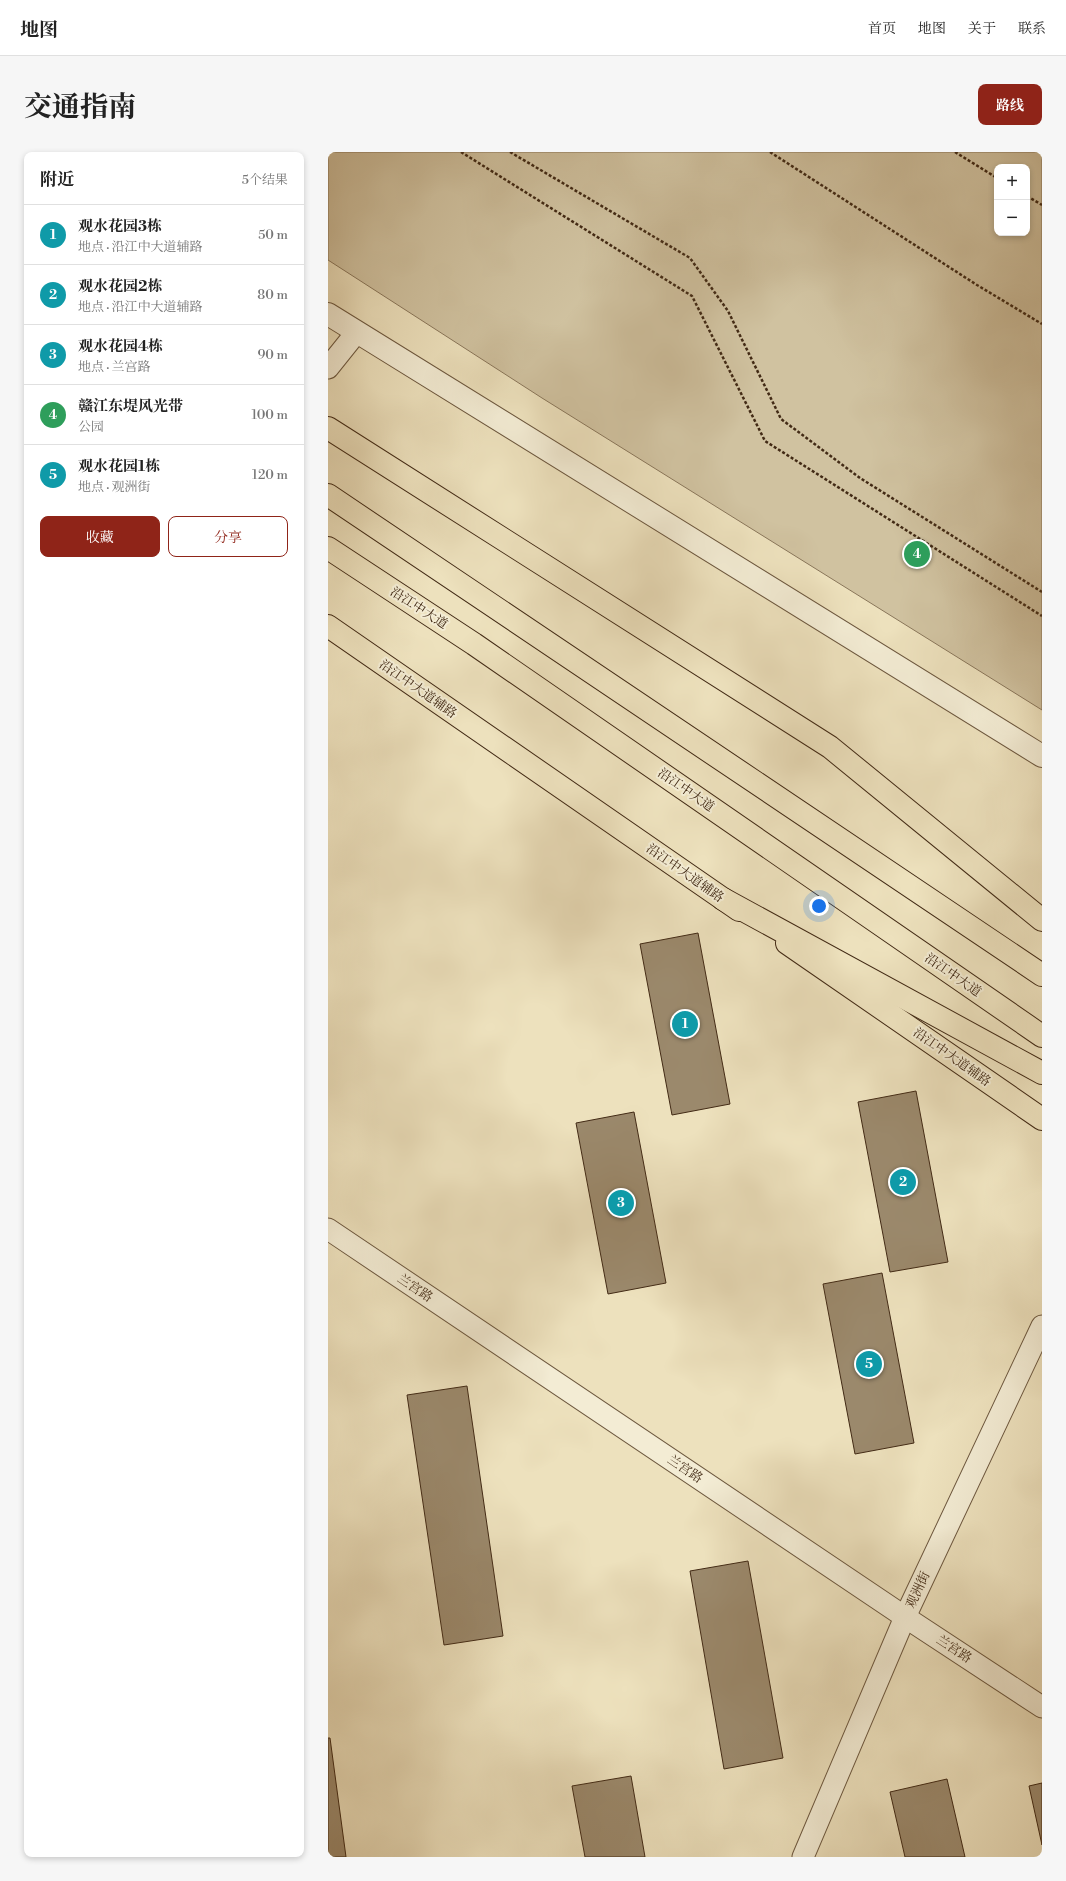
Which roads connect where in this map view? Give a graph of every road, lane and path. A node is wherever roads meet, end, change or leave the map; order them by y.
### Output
1 (461, 152) edge
2 (510, 152) edge
3 (770, 152) edge
4 (955, 152) edge
5 (994, 176) edge
6 (1030, 198) edge
7 (1042, 205) edge
8 (330, 318) edge
9 (1042, 324) edge
10 (356, 333) junction
11 (328, 368) edge
12 (328, 428) edge
13 (328, 494) edge
14 (328, 548) edge
15 (1042, 592) edge
16 (1042, 616) edge
17 (328, 626) edge
18 (1042, 756) edge
19 (723, 899) junction
20 (1042, 920) edge
21 (1042, 975) edge
22 (1042, 1036) edge
23 (1042, 1073) edge
24 (1042, 1119) edge
25 (328, 1229) edge
26 (1042, 1326) edge
27 (905, 1617) junction
28 (1042, 1707) edge
29 (803, 1857) edge

1 - 16 path
2 - 15 path
3 - 9 path
4 - 5 path
6 - 7 path
8 - 10 street
10 - 11 street
10 - 18 street
12 - 20 main road
13 - 21 main road
14 - 22 main road, 沿江中大道
17 - 19 main road, 沿江中大道辅路
19 - 23 main road
19 - 24 main road, 沿江中大道辅路
25 - 27 street, 兰宫路
26 - 27 street, 观洲街
27 - 28 street, 兰宫路
27 - 29 street, 观洲街

